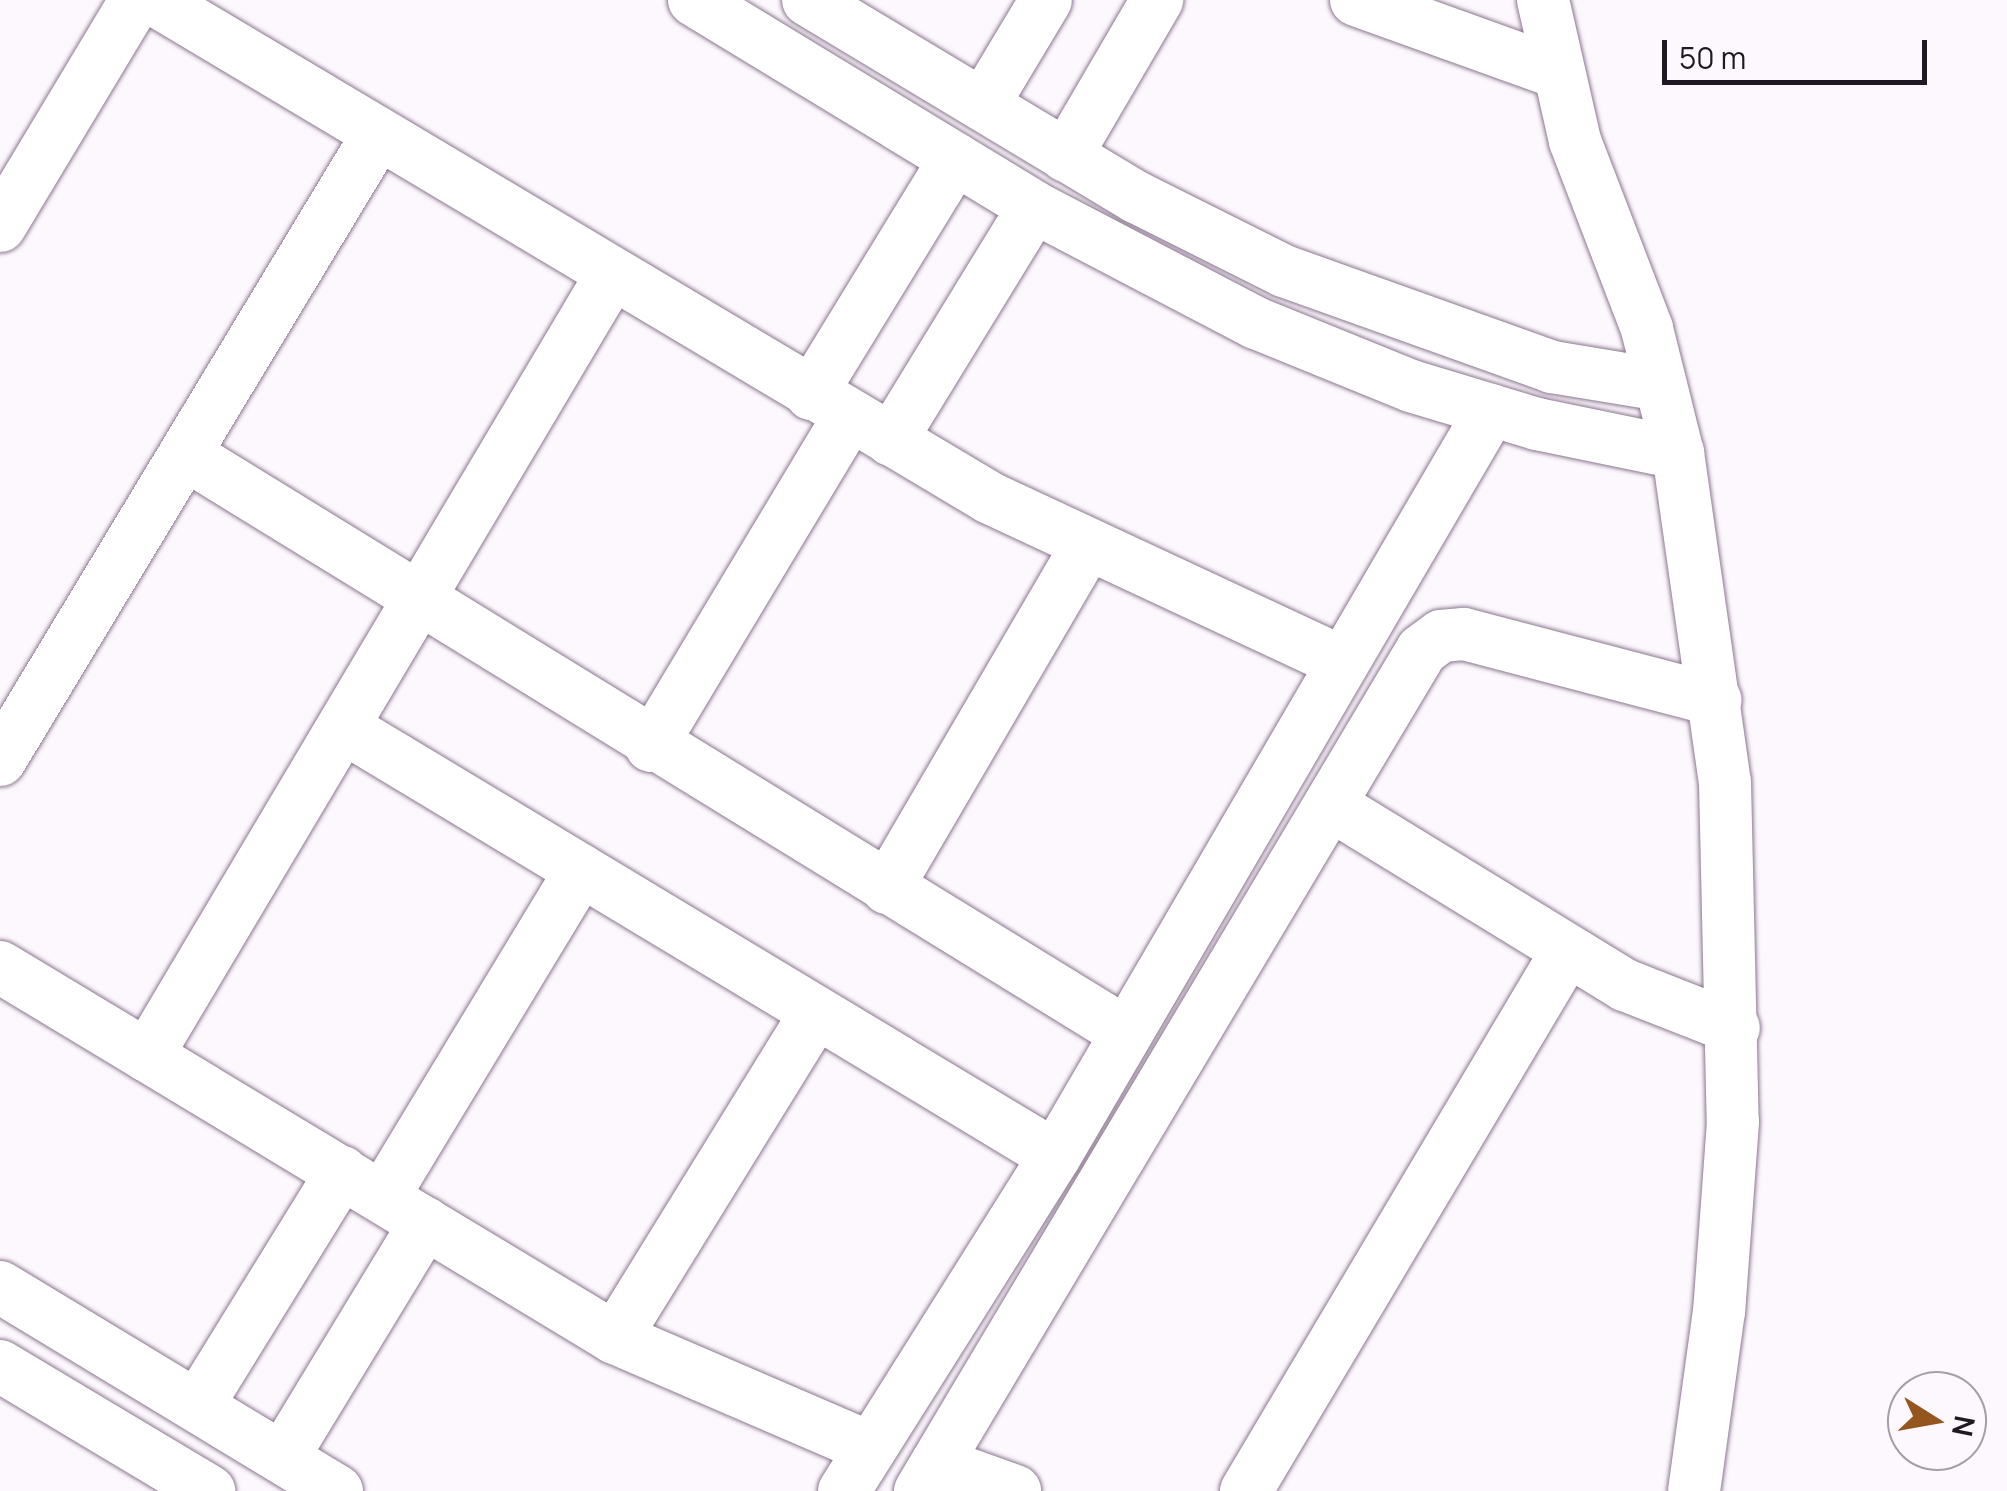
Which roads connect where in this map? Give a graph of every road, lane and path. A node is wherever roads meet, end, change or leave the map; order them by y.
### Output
1 (136, 0) edge
2 (154, 0) edge
3 (694, 0) edge
4 (808, 0) edge
5 (1046, 0) edge
6 (1157, 0) edge
7 (1356, 0) edge
8 (1543, 0) edge
9 (1556, 72) junction
10 (983, 106) junction
11 (378, 134) junction
12 (1066, 156) junction
13 (955, 159) junction
14 (1034, 207) junction
15 (0, 226) edge
16 (610, 277) junction
17 (1662, 385) junction
18 (1492, 410) junction
19 (850, 416) junction
20 (1678, 453) junction
21 (185, 454) junction
22 (1086, 548) junction
23 (418, 602) junction
24 (1340, 660) junction
25 (1716, 700) junction
26 (343, 728) junction
27 (651, 746) junction
28 (0, 760) edge
29 (1330, 805) junction
30 (580, 870) junction
31 (888, 888) junction
32 (1567, 951) junction
33 (0, 967) edge
34 (816, 1013) junction
35 (1734, 1028) junction
36 (1126, 1033) junction
37 (147, 1056) junction
38 (1054, 1156) junction
39 (383, 1197) junction
40 (0, 1287) edge
41 (615, 1338) junction
42 (0, 1366) edge
43 (198, 1405) junction
44 (283, 1457) junction
45 (857, 1470) edge
46 (929, 1477) edge
47 (175, 1483) edge
48 (337, 1491) edge
49 (1014, 1491) edge
50 (1246, 1491) edge
51 (1694, 1491) edge

1 - 15 street
2 - 11 street
3 - 13 street
4 - 10 street
5 - 10 street
6 - 12 street
7 - 9 street
8 - 9 street
9 - 17 street
10 - 12 street
11 - 16 street
11 - 21 street
12 - 17 street
13 - 14 street
13 - 19 street
14 - 18 street
14 - 19 street
16 - 19 street
16 - 23 street
17 - 20 street
18 - 20 street
18 - 24 street
19 - 22 street
19 - 27 street
20 - 25 street
21 - 23 street
21 - 28 street
22 - 24 street
22 - 31 street
23 - 26 street
23 - 27 street
24 - 36 street
25 - 29 street
25 - 35 street
26 - 30 street
26 - 37 street
27 - 31 street
29 - 32 street
29 - 46 street
30 - 34 street
30 - 39 street
31 - 36 street
32 - 35 street
32 - 50 street
33 - 37 street
34 - 38 street
34 - 41 street
35 - 51 street
36 - 38 street
37 - 39 street
38 - 45 street
39 - 41 street
39 - 43 street
39 - 44 street
40 - 43 street
41 - 45 street
42 - 47 street
43 - 44 street
44 - 48 street
46 - 49 street

